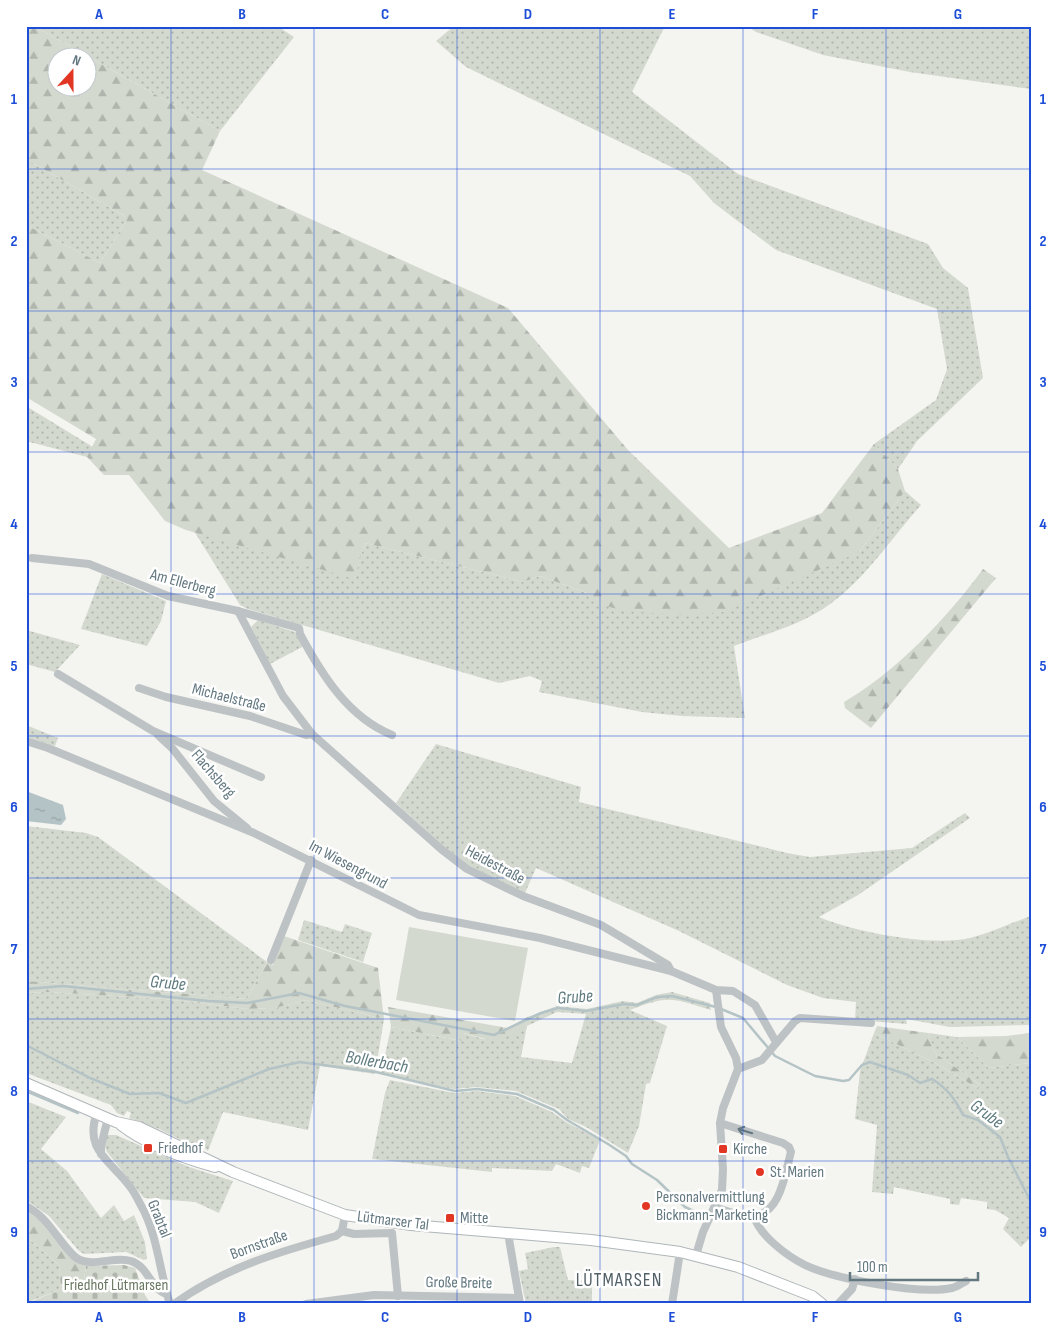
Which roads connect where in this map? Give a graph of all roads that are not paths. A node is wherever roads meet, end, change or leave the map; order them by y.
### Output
1 (32, 558) dead end
2 (238, 611) junction
3 (58, 674) dead end
4 (139, 688) dead end
5 (153, 731) junction
6 (312, 734) junction
7 (392, 735) dead end
8 (26, 741) edge
9 (261, 777) dead end
10 (254, 834) junction
11 (310, 860) junction
12 (271, 960) dead end
13 (671, 970) junction
14 (716, 990) junction
15 (871, 1023) dead end
16 (774, 1044) junction
17 (738, 1069) junction
18 (26, 1083) edge
19 (97, 1113) junction
20 (112, 1120) junction
21 (720, 1123) junction
22 (102, 1154) junction
23 (26, 1206) edge
24 (715, 1207) junction
25 (345, 1214) junction
26 (754, 1216) junction
27 (342, 1231) junction
28 (508, 1233) junction
29 (680, 1252) junction
30 (696, 1255) junction
31 (854, 1279) junction
32 (966, 1281) dead end
33 (167, 1294) junction
34 (398, 1296) junction
35 (520, 1301) edge
36 (170, 1304) edge
37 (174, 1304) edge
38 (306, 1304) edge
39 (672, 1304) edge
40 (822, 1304) edge
41 (838, 1304) edge

1 - 2 street, Am Ellerberg
2 - 6 street, Heidestraße
2 - 7 street, Am Ellerberg
3 - 5 street, Flachsberg
4 - 6 street, Michaelstraße
5 - 9 street, Flachsberg
5 - 10 street, Flachsberg
6 - 13 street, Heidestraße
8 - 10 street, Im Wiesengrund
10 - 11 street, Im Wiesengrund
11 - 12 street
11 - 13 street, Im Wiesengrund
13 - 14 street, Heidestraße
14 - 16 street, Heidestraße
14 - 17 street
15 - 16 street
16 - 17 street
17 - 21 street
18 - 19 main road, Lütmarser Tal
19 - 20 main road, Lütmarser Tal
19 - 22 street, Grabtal
20 - 22 street
20 - 25 main road, Lütmarser Tal
21 - 24 street
26 -> 21 street
22 - 33 street, Grabtal
23 - 33 street
24 - 26 street
24 - 30 street
25 - 27 street
25 - 28 main road, Lütmarser Tal
26 - 31 street
27 - 34 street
27 - 37 street, Bornstraße
28 - 29 main road, Lütmarser Tal
28 - 35 street
29 - 30 main road, Lütmarser Tal
29 - 39 street
30 - 40 main road
31 - 32 street
31 - 41 street
33 - 36 street, Grabtal
34 - 35 street, Große Breite
34 - 38 street, Große Breite

